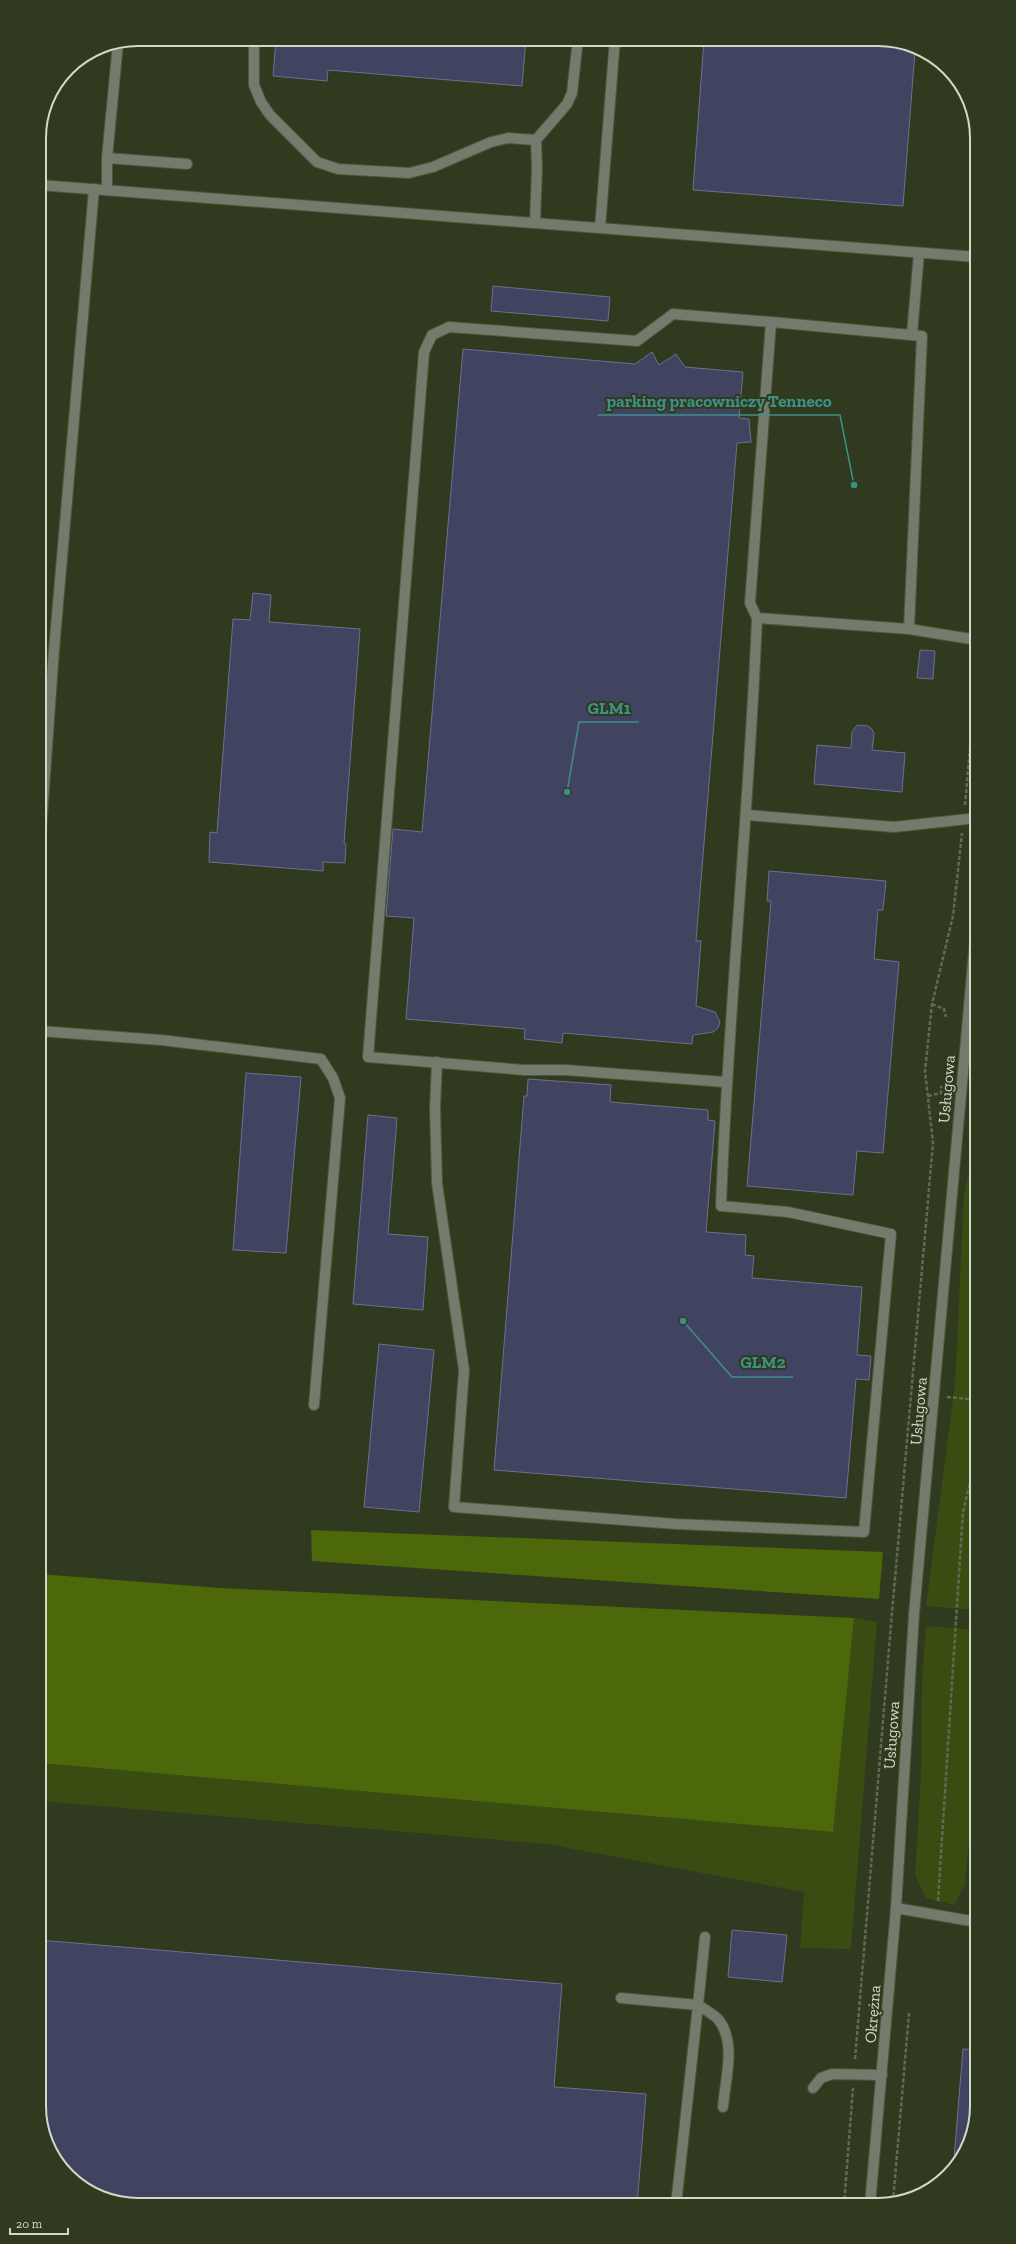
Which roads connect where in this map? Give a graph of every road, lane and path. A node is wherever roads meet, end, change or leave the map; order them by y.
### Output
1 (254, 46) edge
2 (577, 46) edge
3 (614, 46) edge
4 (117, 49) edge
5 (536, 140) junction
6 (107, 158) junction
7 (187, 164) dead end
8 (46, 186) edge
9 (94, 189) junction
10 (107, 189) junction
11 (535, 223) junction
12 (600, 228) junction
13 (919, 253) junction
14 (970, 257) edge
15 (771, 322) junction
16 (912, 334) junction
17 (757, 618) junction
18 (908, 629) junction
19 (970, 639) edge
20 (970, 743) edge
21 (46, 764) edge
22 (747, 816) junction
23 (963, 818) junction
24 (970, 818) edge
25 (970, 998) edge
26 (932, 1004) junction
27 (946, 1017) dead end
28 (46, 1032) edge
29 (437, 1062) junction
30 (725, 1082) junction
31 (941, 1086) dead end
32 (928, 1096) junction
33 (935, 1396) junction
34 (970, 1399) edge
35 (314, 1405) dead end
36 (970, 1482) edge
37 (896, 1908) junction
38 (937, 1915) junction
39 (970, 1921) edge
40 (705, 1937) dead end
41 (621, 1998) dead end
42 (698, 2005) junction
43 (909, 2013) dead end
44 (854, 2075) junction
45 (882, 2075) junction
46 (813, 2088) dead end
47 (723, 2107) dead end
48 (893, 2196) edge
49 (677, 2198) edge
50 (845, 2198) edge
51 (871, 2198) edge

1 - 5 street
2 - 5 street
3 - 12 street
4 - 6 street
5 - 11 street
6 - 7 street
6 - 10 street
8 - 9 street
9 - 10 street
9 - 21 street
10 - 11 street
11 - 12 street
12 - 13 street
13 - 14 street
13 - 16 street
15 - 16 street
15 - 17 street
15 - 29 street
16 - 18 street
17 - 18 street
17 - 22 street
18 - 19 street
20 - 23 path
22 - 23 street
22 - 30 street
23 - 24 street
23 - 26 path
25 - 33 street, Usługowa
26 - 27 path
26 - 32 path
28 - 35 street
29 - 30 street
29 - 30 street
31 - 32 path
32 - 44 path
33 - 34 path
33 - 37 street, Usługowa
36 - 38 path
37 - 38 street
37 - 45 street, Okrężna
38 - 39 street
40 - 42 street
41 - 42 street
42 - 47 street
42 - 49 street
43 - 48 path
44 - 45 street
44 - 46 street
44 - 50 path
45 - 51 street, Okrężna

